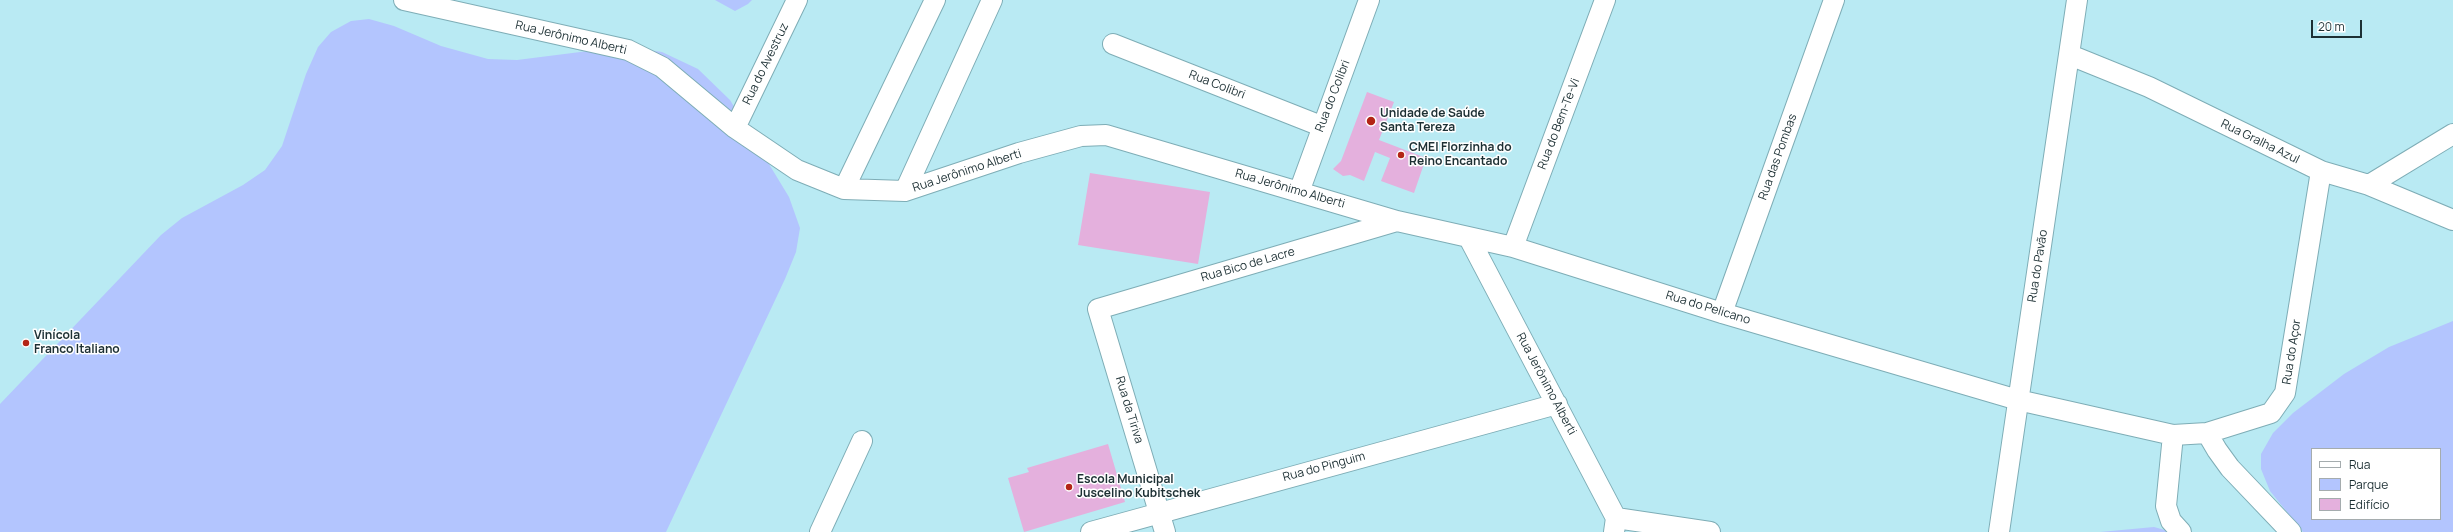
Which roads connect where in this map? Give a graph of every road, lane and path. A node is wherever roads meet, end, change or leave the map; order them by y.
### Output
1 (404, 0) edge
2 (797, 0) edge
3 (935, 0) edge
4 (992, 0) edge
5 (1605, 0) edge
6 (1834, 0) edge
7 (2077, 0) edge
8 (1367, 1) edge
9 (1113, 44) dead end
10 (2070, 55) junction
11 (1321, 126) junction
12 (735, 128) junction
13 (2453, 134) edge
14 (2321, 171) junction
15 (2369, 185) junction
16 (844, 189) junction
17 (905, 191) junction
18 (1299, 192) junction
19 (2453, 220) edge
20 (1397, 221) junction
21 (1469, 238) junction
22 (1513, 247) junction
23 (1098, 309) joint
24 (1722, 313) junction
25 (2018, 400) junction
26 (1557, 404) junction
27 (2207, 433) junction
28 (2173, 435) junction
29 (862, 441) dead end
30 (1159, 512) junction
31 (1615, 525) edge
32 (820, 532) edge
33 (1092, 532) edge
34 (1165, 532) edge
35 (1710, 532) edge
36 (1999, 532) edge
37 (2181, 532) edge
38 (2291, 532) edge

1 - 12 street, Rua Jerônimo Alberti
2 - 12 street, Rua do Avestruz
3 - 16 street
4 - 17 street
5 - 22 street, Rua do Bem-Te-Vi
6 - 24 street, Rua das Pombas
7 - 10 street, Rua do Pavão
8 - 11 street, Rua do Colibri
9 - 11 street, Rua Colibri
10 - 14 street, Rua Gralha Azul
10 - 25 street, Rua do Pavão
11 - 18 street, Rua do Colibri
12 - 16 street, Rua Jerônimo Alberti
13 - 15 street
14 - 15 street, Rua Gralha Azul
14 - 27 street, Rua do Açor
15 - 19 street, Rua Gralha Azul
16 - 17 street, Rua Jerônimo Alberti
17 - 18 street, Rua Jerônimo Alberti
18 - 20 street, Rua Jerônimo Alberti
20 - 21 street, Rua do Pelicano
20 - 23 street, Rua Bico de Lacre
21 - 22 street, Rua do Pelicano
21 - 26 street, Rua Jerônimo Alberti
22 - 24 street, Rua do Pelicano
23 - 30 street, Rua da Tiriva
24 - 25 street, Rua do Pelicano
25 - 28 street, Rua do Açor
25 - 36 street, Rua do Pavão
26 - 30 street, Rua do Pinguim
26 - 31 street, Rua Jerônimo Alberti
27 - 28 street, Rua do Açor
27 - 38 street
28 - 37 street
29 - 32 street
30 - 33 street, Rua do Pinguim
30 - 34 street, Rua da Tiriva
31 - 35 street

